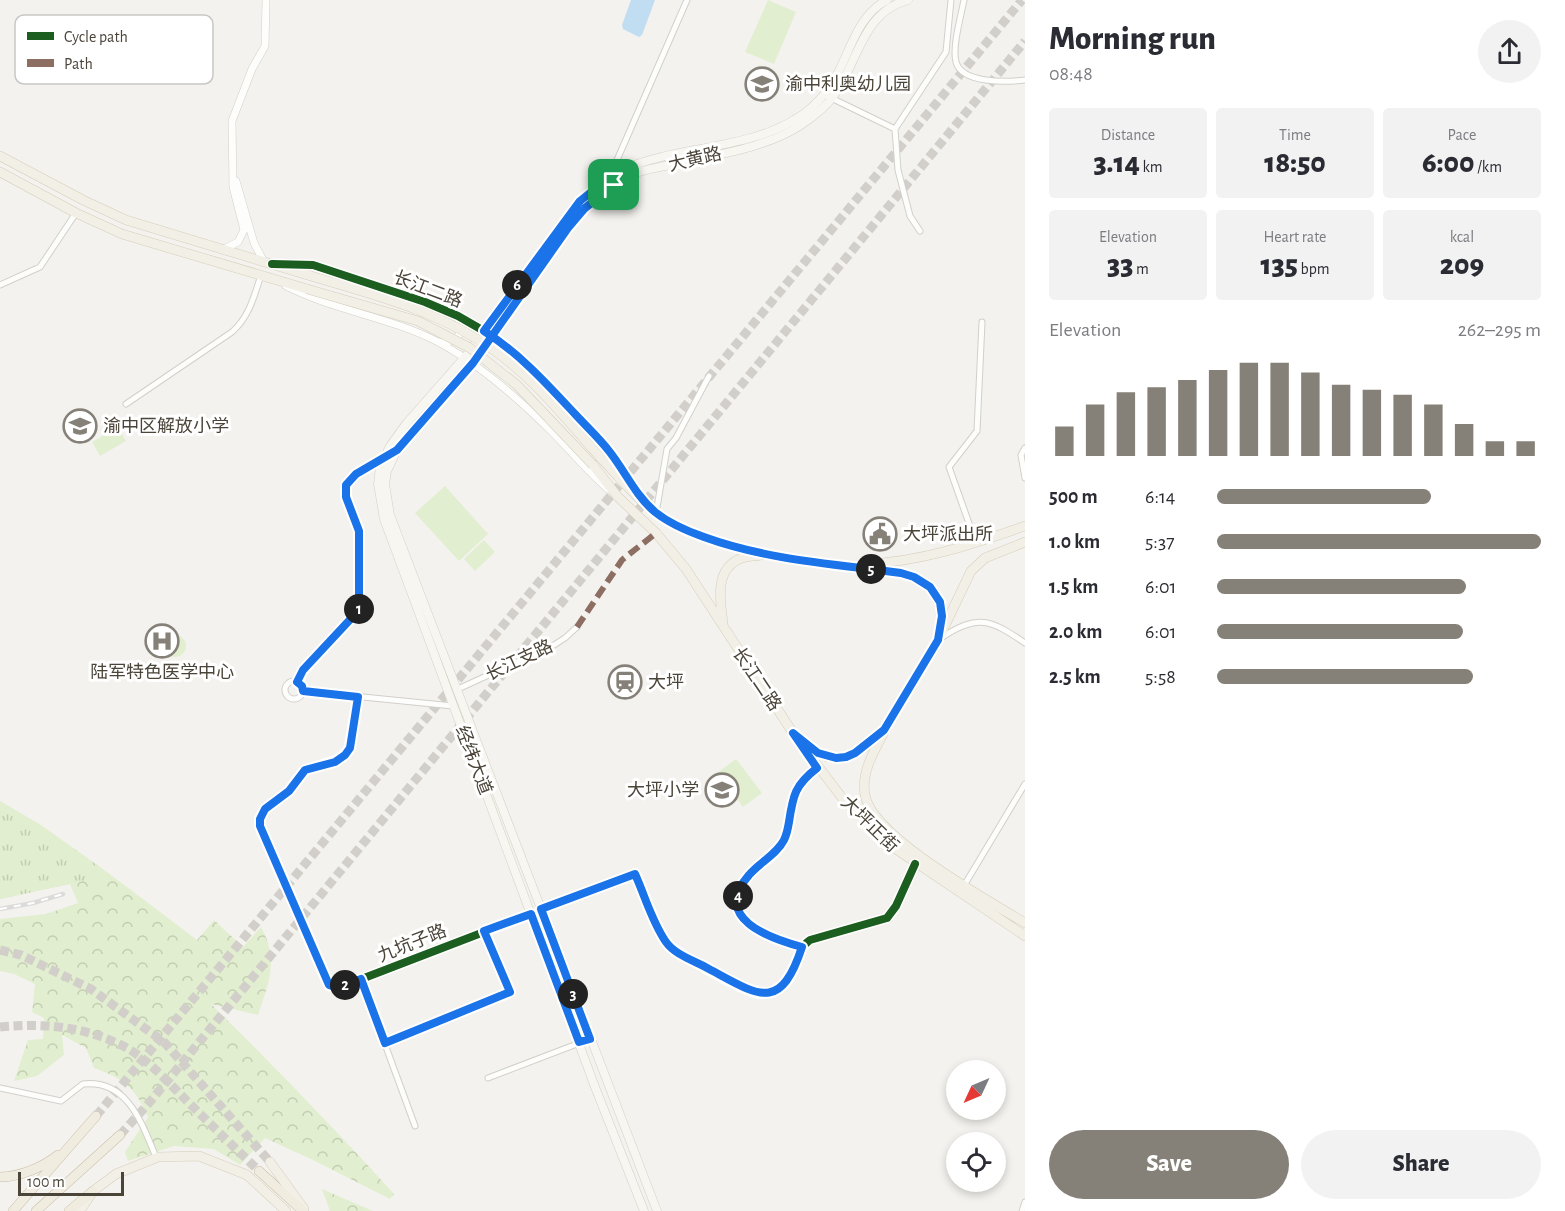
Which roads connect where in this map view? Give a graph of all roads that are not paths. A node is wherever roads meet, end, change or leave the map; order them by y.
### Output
1 (266, 0) edge
2 (687, 0) edge
3 (908, 0) edge
4 (951, 0) edge
5 (964, 0) edge
6 (888, 2) edge
7 (1025, 80) edge
8 (827, 97) junction
9 (896, 129) junction
10 (0, 156) edge
11 (233, 170) junction
12 (0, 172) edge
13 (610, 177) junction
14 (614, 185) junction
15 (76, 213) junction
16 (920, 231) dead end
17 (220, 249) junction
18 (268, 263) junction
19 (266, 276) junction
20 (0, 285) edge
21 (458, 316) junction
22 (982, 322) dead end
23 (488, 333) junction
24 (437, 342) junction
25 (465, 357) junction
26 (473, 363) junction
27 (709, 376) dead end
28 (126, 404) dead end
29 (1025, 448) edge
30 (397, 450) junction
31 (383, 459) junction
32 (1025, 478) edge
33 (618, 497) junction
34 (642, 500) junction
35 (656, 513) junction
36 (1025, 526) edge
37 (1025, 542) edge
38 (976, 543) junction
39 (767, 555) junction
40 (839, 564) junction
41 (577, 627) dead end
42 (723, 627) junction
43 (938, 640) junction
44 (1025, 643) edge
45 (297, 682) junction
46 (458, 689) junction
47 (303, 691) junction
48 (358, 697) junction
49 (453, 706) junction
50 (884, 730) junction
51 (793, 733) junction
52 (817, 768) junction
53 (1025, 784) edge
54 (915, 864) junction
55 (964, 885) junction
56 (541, 909) junction
57 (531, 914) junction
58 (1025, 923) edge
59 (484, 931) junction
60 (1025, 936) edge
61 (802, 947) junction
62 (361, 979) junction
63 (590, 1039) junction
64 (579, 1042) junction
65 (385, 1043) junction
66 (488, 1078) dead end
67 (0, 1088) edge
68 (96, 1116) tunnel mouth
69 (415, 1126) dead end
70 (120, 1135) tunnel mouth
71 (75, 1142) junction
72 (156, 1158) junction
73 (270, 1162) tunnel mouth
74 (259, 1171) tunnel mouth
75 (73, 1176) junction
76 (0, 1177) edge
77 (93, 1191) junction
78 (1025, 1202) edge
79 (13, 1211) edge
80 (36, 1211) edge
81 (45, 1211) edge
82 (69, 1211) edge
83 (80, 1211) edge
84 (286, 1211) edge
85 (304, 1211) edge
86 (644, 1211) edge
87 (657, 1211) edge
88 (1022, 1211) edge

1 - 11 street
2 - 13 street
3 - 6 main road, 大黄路
4 - 9 street
5 - 7 street
6 - 8 main road, 大黄路
8 - 9 street
8 - 13 main road, 大黄路
8 - 14 main road, 大黄路
9 - 16 street
10 - 17 main road, 长江二路
11 - 17 street
11 - 18 street
12 - 15 main road, 长江二路
13 - 14 street
13 - 23 main road, 大黄路
14 - 23 main road, 大黄路
15 - 19 main road, 长江二路
15 - 20 street
17 - 18 main road, 长江二路
18 - 21 street, 长江二路
18 - 34 main road, 长江二路, bridge
19 - 24 street, 长江二路
19 - 28 street
19 - 33 main road, 长江二路, bridge
21 - 23 street, 长江二路
21 - 24 street
22 - 38 street
23 - 25 main road, 经纬大道
23 - 26 main road, 经纬大道
23 - 34 street, 长江二路
24 - 25 street, 长江二路
25 - 26 street, 长江二路
25 - 31 main road, 经纬大道
26 - 30 main road, 经纬大道
26 - 33 street, 长江二路
27 - 35 street
29 - 32 street
30 - 31 street
30 - 46 main road, 经纬大道
31 - 45 street
31 - 49 main road, 经纬大道
33 - 42 main road, 长江二路
34 - 35 main road, 长江二路
35 - 39 main road, 长江二路
36 - 38 main road, 长江二路
37 - 43 main road, 长江二路
38 - 40 main road, 长江二路
39 - 40 main road, 长江二路
39 - 42 main road, 长江二路
40 - 43 main road, 长江二路
41 - 46 street, 长江支路
42 - 51 main road, 长江二路
43 - 44 street
43 - 50 main road, 长江二路
45 - 47 street
45 - 47 street
46 - 56 main road, 经纬大道
47 - 48 street
48 - 49 street
48 - 62 street, 九坑子路
49 - 57 main road, 经纬大道
50 - 51 main road, 长江二路
50 - 55 main road, 大坪正街
51 - 52 main road, 大坪正街
52 - 54 main road, 大坪正街
52 - 61 street
53 - 55 street
54 - 60 main road, 大坪正街
54 - 61 street
55 - 58 main road, 大坪正街
56 - 61 street
56 - 63 main road, 经纬大道
57 - 59 street, 九坑子路
57 - 64 main road, 经纬大道
59 - 62 street, 九坑子路
59 - 65 street
62 - 65 street
63 - 64 street
63 - 87 main road, 经纬大道
64 - 66 street
64 - 86 main road, 经纬大道
65 - 69 street
67 - 72 street
68 - 71 highway
70 - 75 highway
71 - 76 highway
71 - 79 highway
72 - 77 main road
72 - 84 main road
73 - 85 main road
74 - 85 highway
75 - 80 highway
75 - 81 highway
77 - 82 highway
77 - 83 main road
78 - 88 street

